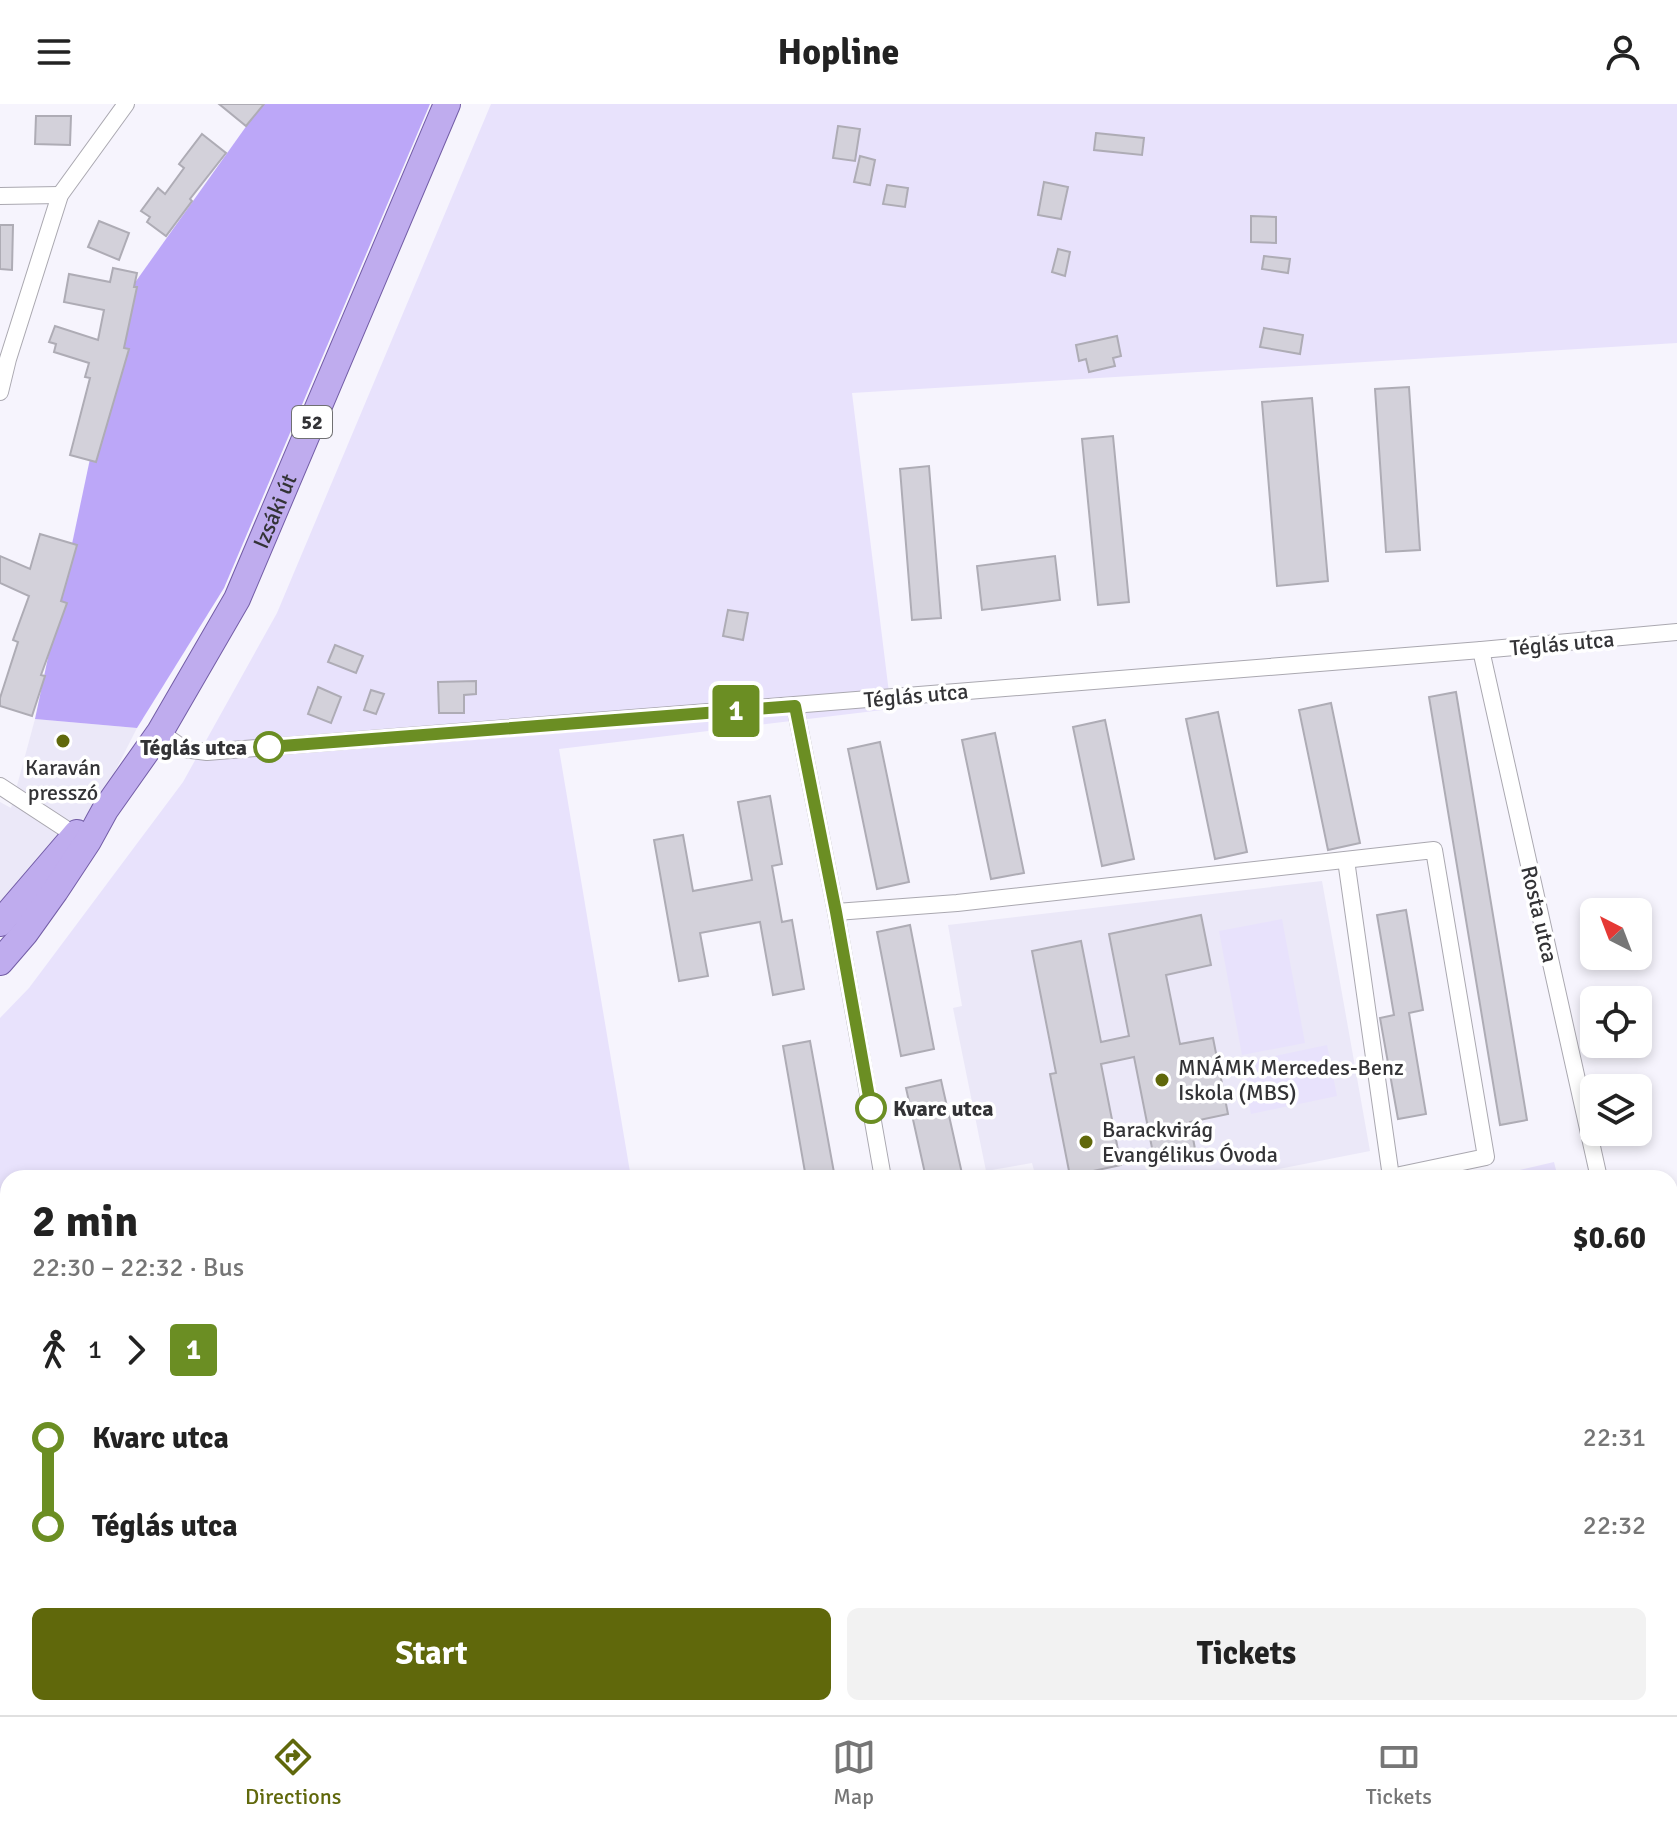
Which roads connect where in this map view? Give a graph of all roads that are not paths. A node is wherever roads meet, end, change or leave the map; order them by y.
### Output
1 (126, 104) edge
2 (447, 104) edge
3 (60, 195) junction
4 (0, 196) edge
5 (0, 392) edge
6 (1677, 632) edge
7 (1481, 650) junction
8 (795, 706) junction
9 (160, 732) junction
10 (0, 786) edge
11 (105, 810) junction
12 (75, 835) junction
13 (1346, 860) junction
14 (836, 912) junction
15 (0, 923) edge
16 (0, 962) edge
17 (882, 1170) edge
18 (1387, 1170) edge
19 (1425, 1170) edge
20 (1597, 1170) edge

1 - 3 street
2 - 9 main road, Izsáki út / 52
3 - 4 street
3 - 5 street
6 - 7 street, Téglás utca
7 - 8 street, Téglás utca
7 - 20 street, Rosta utca
8 - 9 street, Téglás utca
8 - 14 street
9 - 11 main road, Izsáki út / 52
10 - 12 street
11 - 12 main road, Izsáki út / 52
11 - 16 main road, Izsáki út / 52
12 - 15 main road, Izsáki út / 52
13 - 14 street
13 - 18 street
13 - 19 street
14 - 17 street

